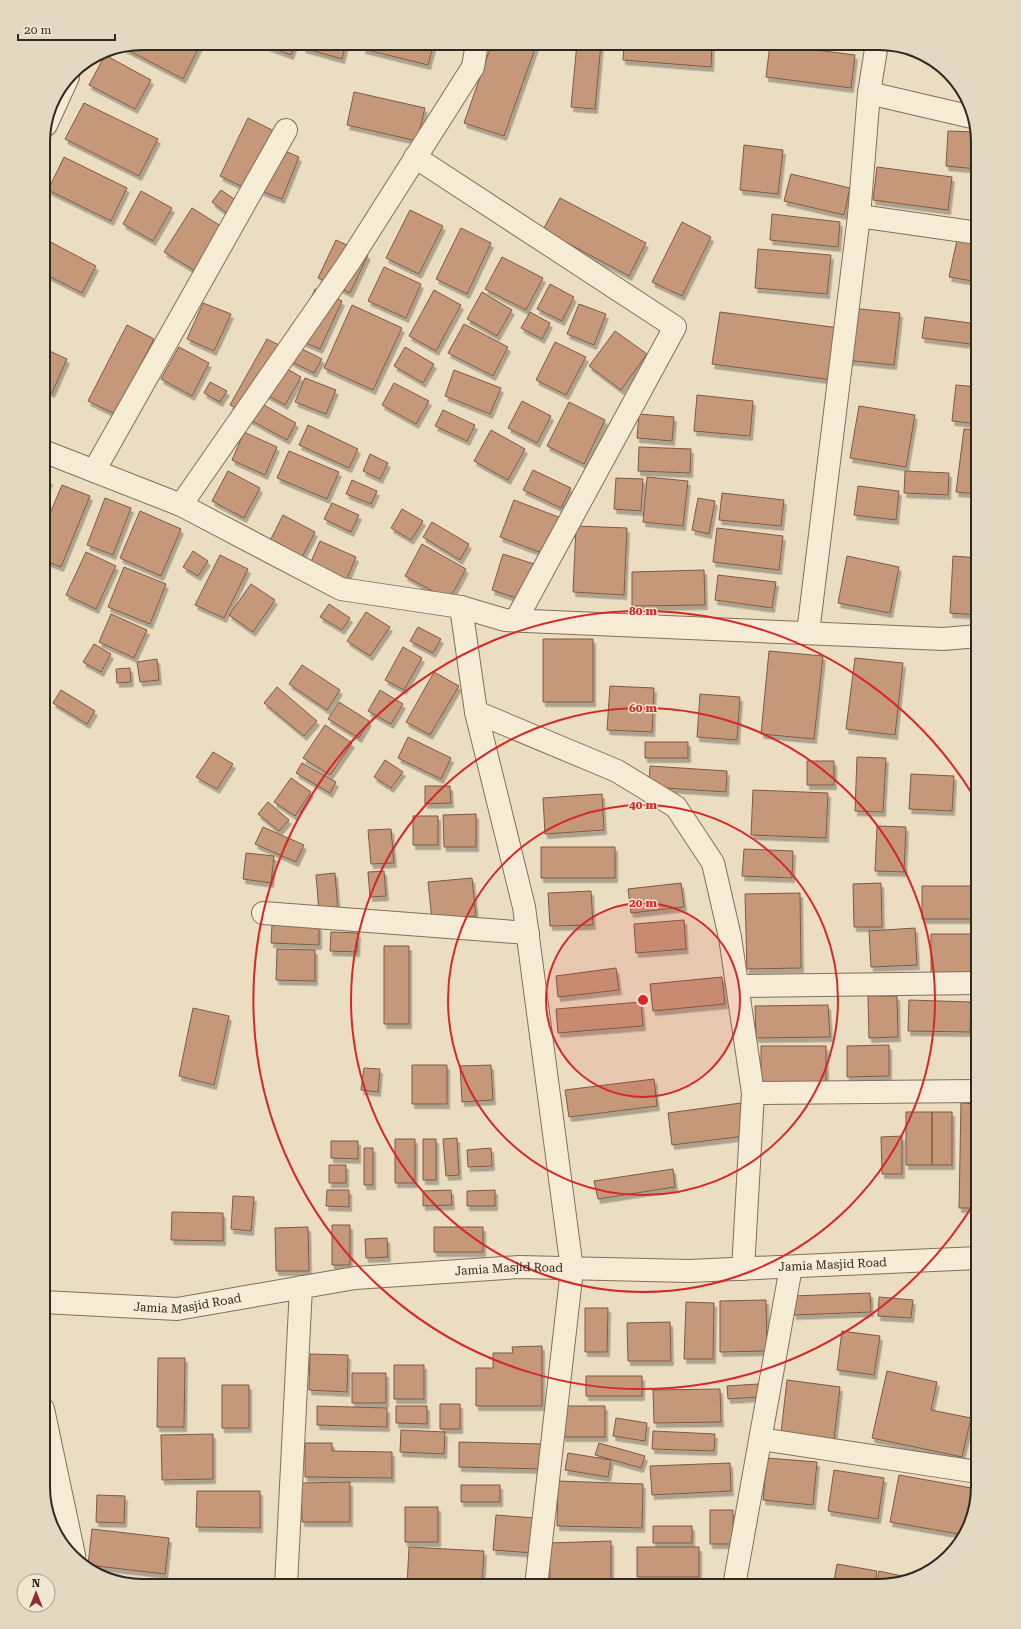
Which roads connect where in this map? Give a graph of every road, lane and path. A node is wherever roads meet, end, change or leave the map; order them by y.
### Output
1 (476, 50) edge
2 (875, 50) edge
3 (869, 93) junction
4 (967, 116) edge
5 (286, 130) dead end
6 (415, 157) junction
7 (859, 216) junction
8 (971, 232) edge
9 (50, 454) edge
10 (94, 471) junction
11 (181, 505) junction
12 (461, 607) junction
13 (516, 620) junction
14 (808, 633) junction
15 (971, 637) edge
16 (476, 712) junction
17 (263, 913) dead end
18 (528, 933) junction
19 (971, 983) edge
20 (738, 986) junction
21 (971, 1090) edge
22 (753, 1093) junction
23 (971, 1258) edge
24 (791, 1267) junction
25 (572, 1269) junction
26 (743, 1269) junction
27 (301, 1287) junction
28 (50, 1302) edge
29 (760, 1440) junction
30 (50, 1442) edge
31 (971, 1471) edge
32 (72, 1547) edge
33 (286, 1579) edge
34 (537, 1579) edge
35 (735, 1579) edge

1 - 6 street
2 - 3 street
3 - 4 street
3 - 7 street
5 - 10 street
6 - 11 street
6 - 13 street
7 - 8 street
7 - 14 street
9 - 10 street
10 - 11 street
11 - 12 street
12 - 13 street
12 - 16 street
13 - 14 street
14 - 15 street
16 - 18 street
16 - 20 street
17 - 18 street
18 - 25 street
19 - 20 street
20 - 22 street
21 - 22 street
22 - 26 street
23 - 24 street, Jamia Masjid Road
24 - 26 street, Jamia Masjid Road
24 - 29 street
25 - 26 street, Jamia Masjid Road
25 - 27 street, Jamia Masjid Road
25 - 34 street
27 - 28 street, Jamia Masjid Road
27 - 33 street
29 - 31 street
29 - 35 street
30 - 32 street

